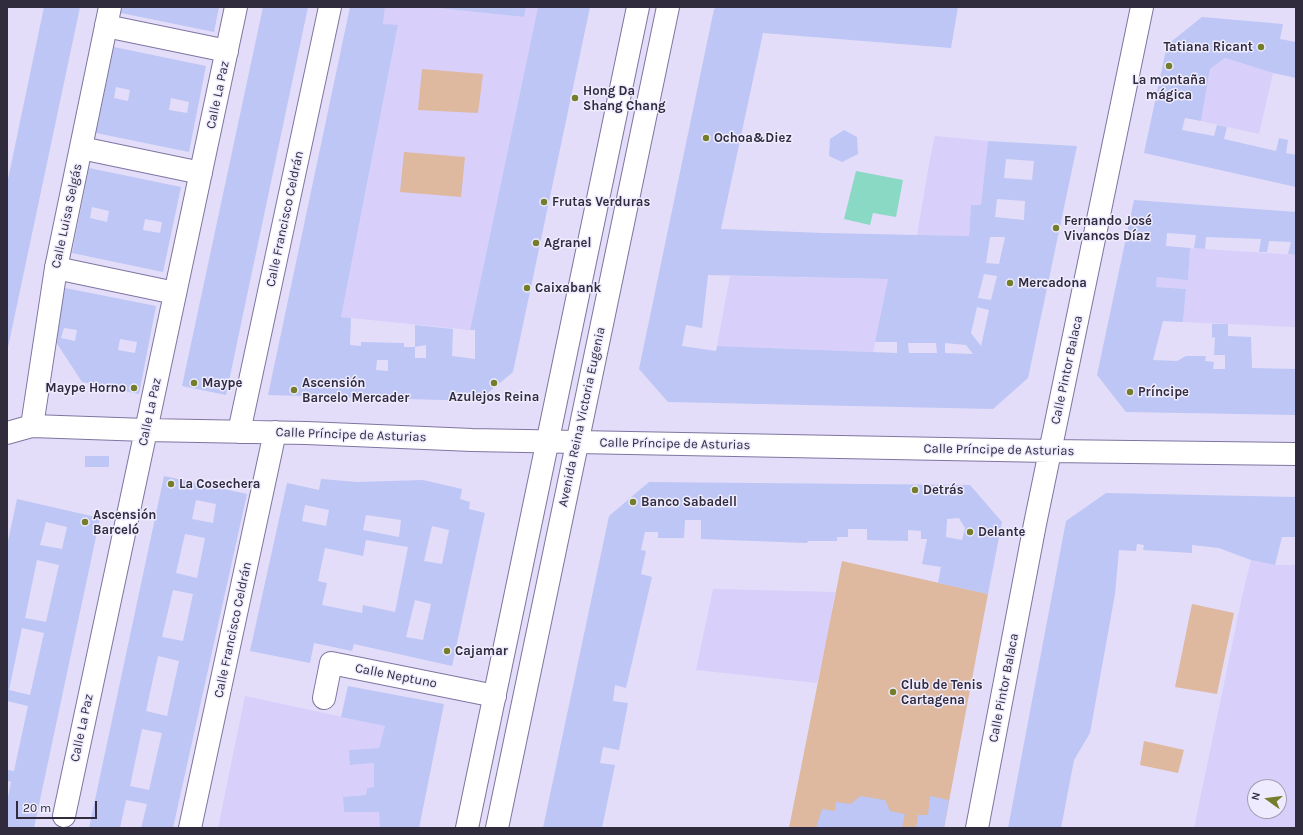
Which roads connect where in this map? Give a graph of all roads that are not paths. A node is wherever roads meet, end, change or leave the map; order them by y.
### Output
1 (236, 7) edge
2 (330, 7) edge
3 (638, 7) edge
4 (668, 7) edge
5 (1142, 7) edge
6 (108, 17) edge
7 (227, 51) junction
8 (81, 148) junction
9 (201, 173) junction
10 (56, 268) junction
11 (175, 293) junction
12 (32, 426) junction
13 (146, 430) junction
14 (239, 432) junction
15 (275, 432) junction
16 (7, 433) edge
17 (547, 442) junction
18 (577, 442) junction
19 (1050, 451) junction
20 (1296, 454) edge
21 (495, 696) junction
22 (324, 698) dead end
23 (64, 816) dead end
24 (190, 828) edge
25 (467, 828) edge
26 (497, 828) edge
27 (977, 828) edge

1 - 7 street, Calle La Paz
2 - 14 street, Calle Francisco Celdrán
3 - 17 street
4 - 18 street, Avenida Reina Victoria Eugenia
5 - 19 street, Calle Pintor Balaca
6 - 7 street
6 - 8 street, Calle Luisa Selgás
7 - 9 street, Calle La Paz
8 - 9 street
8 - 10 street, Calle Luisa Selgás
9 - 11 street, Calle La Paz
10 - 11 street
10 - 12 street, Calle Luisa Selgás
11 - 13 street, Calle La Paz
12 - 13 street, Calle Príncipe de Asturias
12 - 16 street, Calle Príncipe de Asturias
13 - 14 street, Calle Príncipe de Asturias
13 - 23 street, Calle La Paz
14 - 15 street, Calle Príncipe de Asturias
15 - 17 street, Calle Príncipe de Asturias
15 - 24 street, Calle Francisco Celdrán
17 - 18 street, Calle Príncipe de Asturias
17 - 21 street
18 - 19 street, Calle Príncipe de Asturias
18 - 26 street, Avenida Reina Victoria Eugenia
19 - 20 street, Calle Príncipe de Asturias
19 - 27 street, Calle Pintor Balaca
21 - 22 street, Calle Neptuno
21 - 25 street

